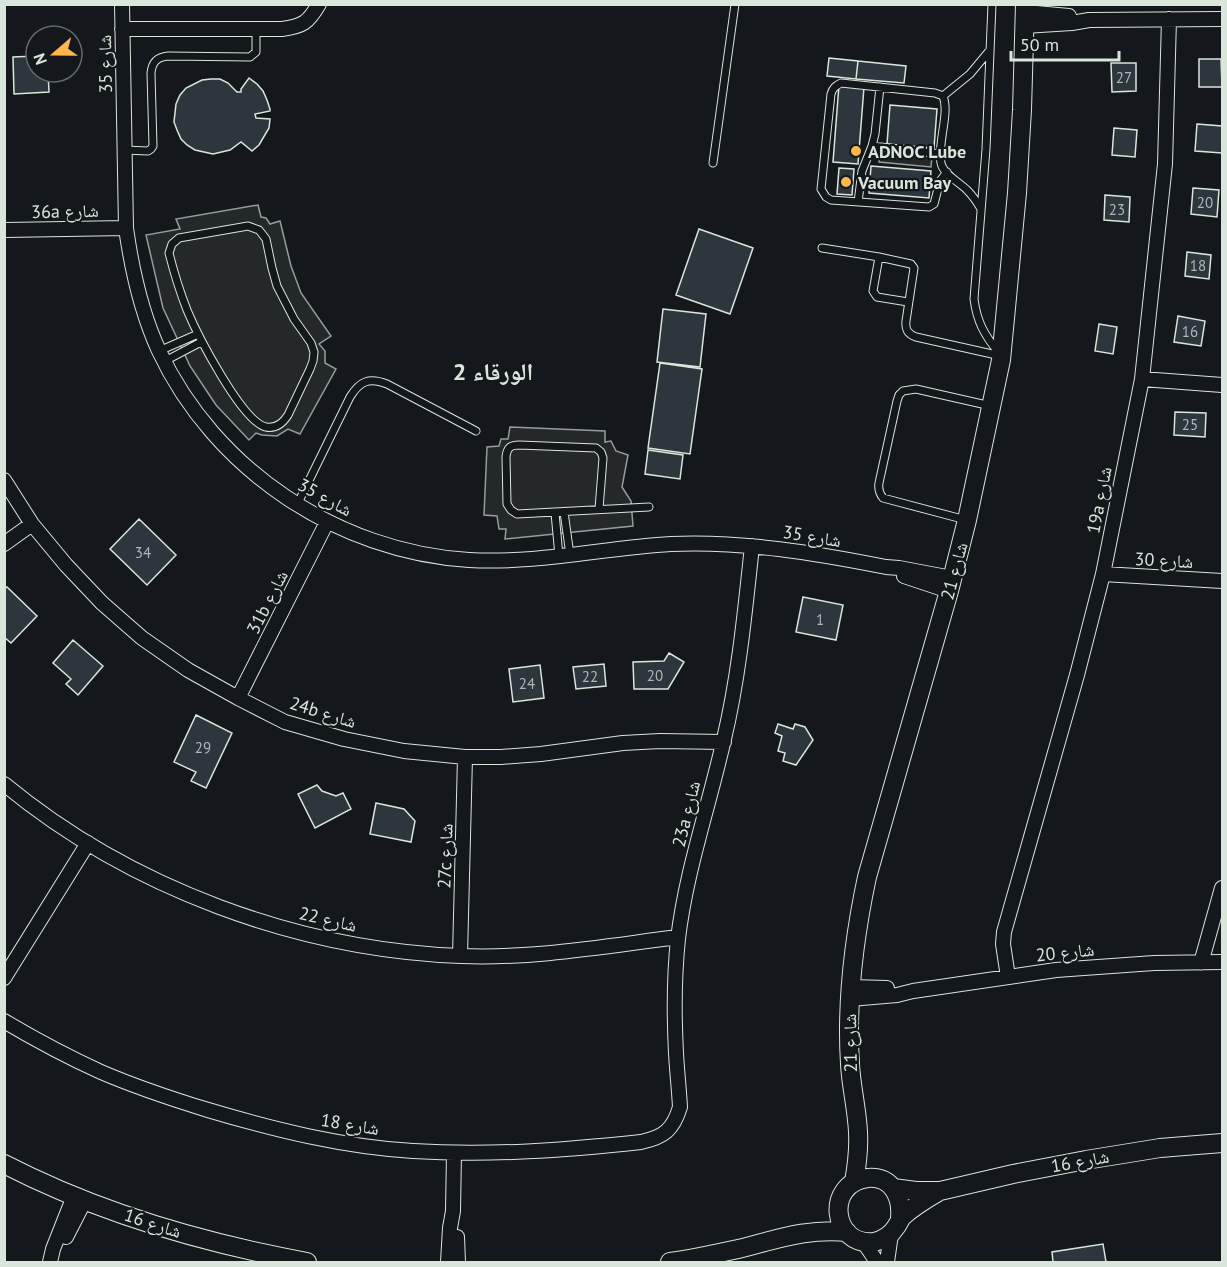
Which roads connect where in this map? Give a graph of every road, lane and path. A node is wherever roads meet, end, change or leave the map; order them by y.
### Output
1 (122, 4) edge
2 (319, 4) edge
3 (735, 4) edge
4 (992, 4) edge
5 (1024, 14) edge
6 (1222, 19) edge
7 (1169, 20) junction
8 (122, 29) junction
9 (256, 29) junction
10 (991, 48) junction
11 (880, 87) junction
12 (943, 96) junction
13 (872, 146) junction
14 (124, 150) junction
15 (941, 154) junction
16 (712, 164) dead end
17 (947, 172) junction
18 (858, 202) junction
19 (981, 210) junction
20 (126, 228) junction
21 (4, 230) edge
22 (822, 248) dead end
23 (879, 257) junction
24 (908, 302) junction
25 (198, 334) junction
26 (201, 342) junction
27 (162, 356) junction
28 (1001, 356) junction
29 (1142, 379) junction
30 (1222, 385) edge
31 (991, 406) junction
32 (476, 431) dead end
33 (4, 480) edge
34 (297, 505) junction
35 (649, 507) dead end
36 (599, 509) junction
37 (564, 512) junction
38 (555, 513) junction
39 (966, 520) junction
40 (327, 522) junction
41 (33, 524) junction
42 (4, 544) edge
43 (752, 546) junction
44 (564, 556) junction
45 (1103, 574) junction
46 (1222, 581) edge
47 (950, 584) junction
48 (238, 698) junction
49 (724, 742) junction
50 (465, 757) junction
51 (4, 783) edge
52 (88, 843) junction
53 (1222, 888) edge
54 (678, 937) junction
55 (460, 956) junction
56 (1222, 962) edge
57 (1201, 963) junction
58 (1008, 977) junction
59 (4, 978) edge
60 (850, 993) junction
61 (4, 1021) edge
62 (679, 1093) joint
63 (858, 1129) junction
64 (1222, 1143) edge
65 (454, 1153) junction
66 (4, 1164) edge
67 (854, 1182) junction
68 (886, 1183) junction
69 (940, 1191) junction
70 (79, 1198) junction
71 (838, 1203) junction
72 (453, 1211) junction
73 (900, 1218) junction
74 (847, 1232) junction
75 (792, 1234) junction
76 (891, 1234) junction
77 (863, 1241) junction
78 (51, 1263) edge
79 (307, 1263) edge
80 (448, 1263) edge
81 (458, 1263) edge
82 (670, 1263) edge
83 (877, 1263) edge
84 (887, 1263) edge

1 - 8 street, شارع 35
2 - 9 street
3 - 16 lane
4 - 10 lane
5 - 7 street
5 - 28 street, شارع 21
6 - 7 street
7 - 29 street, 19a شارع
8 - 9 street
8 - 14 street, شارع 35
9 - 14 lane
10 - 12 lane
10 - 19 lane
11 - 12 lane
11 - 13 lane
11 - 18 lane
12 - 15 lane
13 - 15 lane
13 - 18 lane
14 - 20 street, شارع 35
15 - 17 lane
17 - 18 lane
17 - 19 lane
19 - 28 lane
20 - 21 street, 36a شارع
20 - 27 street, شارع 35
22 - 23 lane
23 - 24 lane
23 - 24 lane
24 - 28 lane
25 - 26 lane
25 - 26 lane
25 - 27 lane
26 - 27 lane
27 - 34 street, شارع 35
28 - 31 street, شارع 21
29 - 30 street
29 - 45 street, 19a شارع
31 - 39 street, شارع 21
31 - 39 lane
32 - 34 lane
33 - 41 street, 24b شارع
34 - 40 street, شارع 35
35 - 36 lane
36 - 37 lane
36 - 38 lane
37 - 38 lane
37 - 44 lane
38 - 44 lane
39 - 47 street, شارع 21
40 - 44 street, شارع 35
40 - 48 street, 31b شارع
41 - 42 street
41 - 48 street, 24b شارع
43 - 44 street, شارع 35
43 - 47 street, شارع 35
43 - 49 street, 23a شارع
45 - 46 street, شارع 30
45 - 58 street, 19a شارع
47 - 60 street, شارع 21
48 - 50 street, 24b شارع
49 - 50 street, 24b شارع
49 - 54 street, 23a شارع
50 - 55 street, 27c شارع
51 - 52 street, شارع 22
52 - 55 street, شارع 22
52 - 59 street
53 - 57 street
54 - 55 street, شارع 22
54 - 62 street, 23a شارع
56 - 57 street, شارع 20
57 - 58 street, شارع 20
58 - 60 street, شارع 20
60 - 63 street, شارع 21
61 - 65 street, شارع 18
62 - 65 street, شارع 18
63 - 67 street, شارع 21
63 - 68 street, شارع 21
64 - 69 street, شارع 16
65 - 72 street
66 - 70 street, شارع 16
67 - 68 street
67 - 71 street
68 - 69 street, شارع 16
68 - 73 street
69 - 73 street, شارع 16
70 - 78 street
70 - 79 street, شارع 16
71 - 74 street
71 - 75 street
72 - 80 street
72 - 81 street
73 - 76 street
74 - 75 street
74 - 77 street
75 - 82 street
76 - 77 street
76 - 84 street
77 - 83 street

